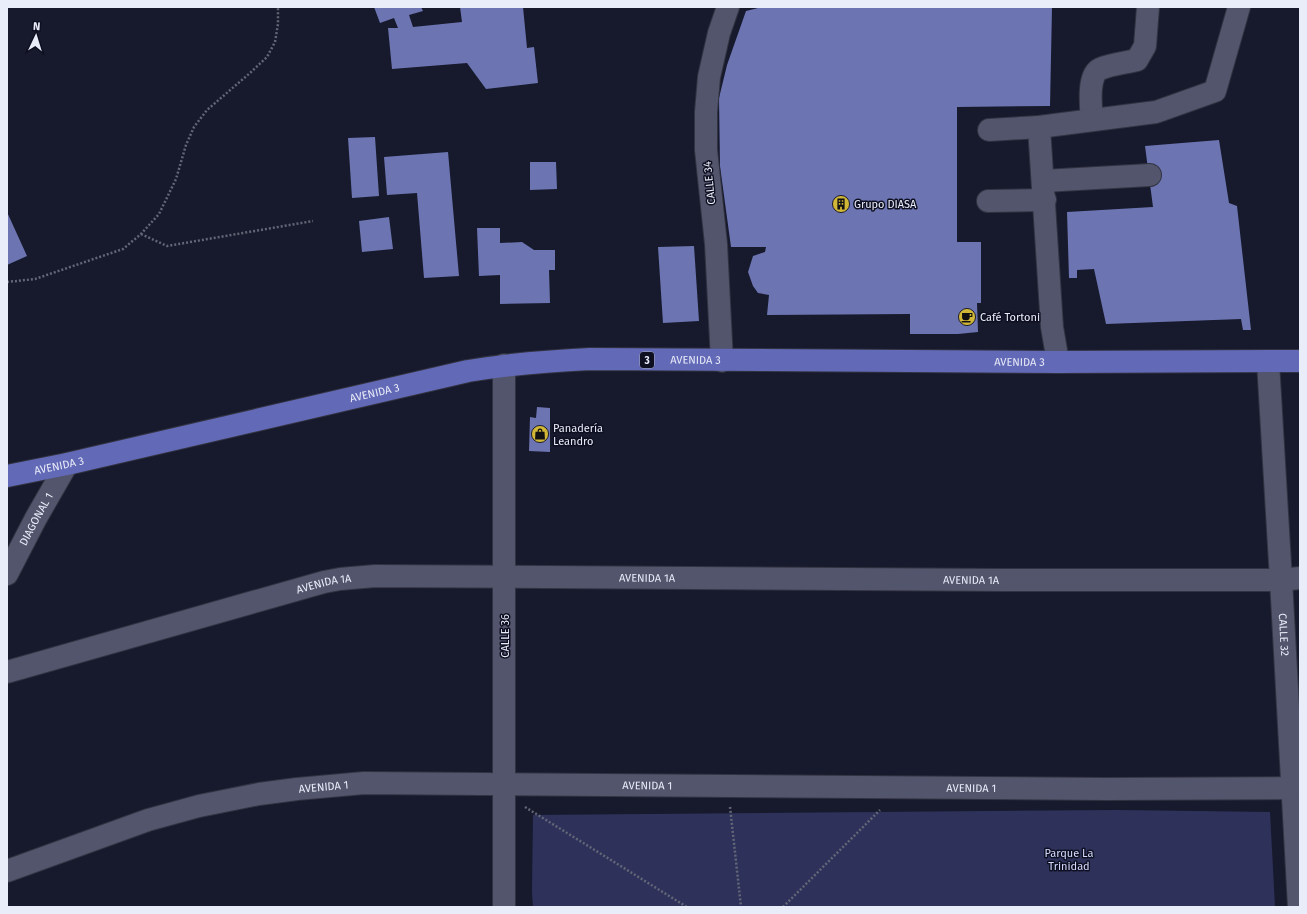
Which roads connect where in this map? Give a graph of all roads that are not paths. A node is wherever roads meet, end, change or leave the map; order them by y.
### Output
1 (728, 7) edge
2 (1148, 7) edge
3 (1239, 7) edge
4 (1092, 120) junction
5 (1039, 127) junction
6 (989, 130) dead end
7 (1150, 175) dead end
8 (1044, 190) junction
9 (988, 201) dead end
10 (722, 361) junction
11 (1300, 361) edge
12 (1058, 362) junction
13 (1268, 362) junction
14 (504, 365) junction
15 (67, 464) junction
16 (7, 476) edge
17 (7, 574) edge
18 (505, 577) junction
19 (1291, 579) edge
20 (13, 665) edge
21 (504, 784) junction
22 (1296, 788) edge
23 (7, 871) edge
24 (504, 907) edge
25 (1299, 907) edge

1 - 10 street, CALLE 34
2 - 4 street
3 - 4 street
4 - 5 street
5 - 6 street
5 - 8 street
7 - 8 street
8 - 9 street
8 - 12 street
10 - 12 main road, AVENIDA 3 / 3
10 - 14 main road, AVENIDA 3 / 3
11 - 13 main road, AVENIDA 3 / 3
12 - 13 main road, AVENIDA 3 / 3
13 - 19 street, CALLE 32
14 - 15 main road, AVENIDA 3 / 3
14 - 18 street, CALLE 36
15 - 16 main road, AVENIDA 3 / 3
15 - 17 street, DIAGONAL 1
18 - 19 street, AVENIDA 1A
18 - 20 street, AVENIDA 1A
18 - 21 street, CALLE 36
19 - 22 street, CALLE 32
21 - 22 street, AVENIDA 1
21 - 23 street, AVENIDA 1
21 - 24 street, CALLE 36
22 - 25 street, CALLE 32

